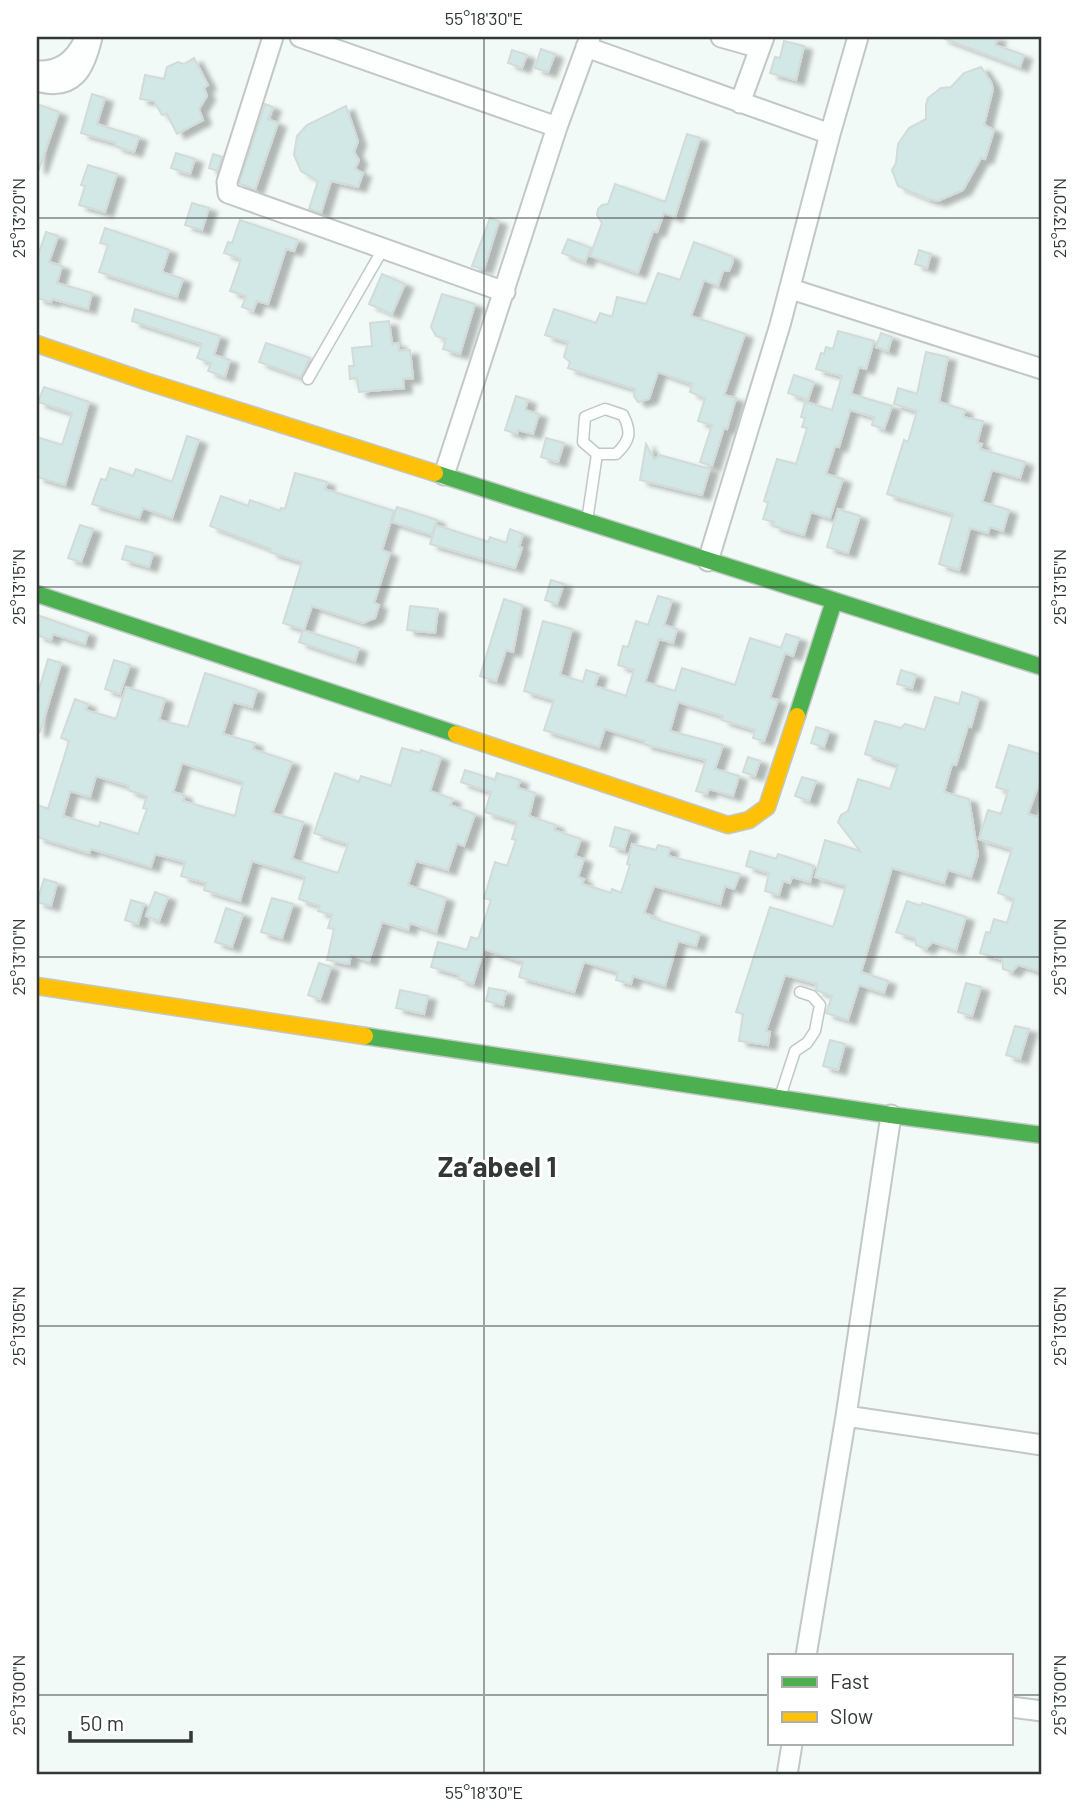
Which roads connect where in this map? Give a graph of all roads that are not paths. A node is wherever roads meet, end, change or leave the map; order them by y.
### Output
1 (86, 37) edge
2 (92, 37) edge
3 (273, 37) edge
4 (300, 37) edge
5 (721, 37) edge
6 (858, 37) edge
7 (588, 42) edge
8 (762, 42) edge
9 (37, 71) edge
10 (37, 81) edge
11 (740, 103) junction
12 (557, 127) junction
13 (830, 134) junction
14 (383, 249) junction
15 (791, 289) junction
16 (505, 292) junction
17 (37, 344) edge
18 (1042, 369) edge
19 (308, 379) dead end
20 (597, 454) junction
21 (444, 475) junction
22 (587, 522) junction
23 (708, 561) junction
24 (37, 594) edge
25 (834, 601) junction
26 (1042, 667) edge
27 (37, 985) edge
28 (800, 992) dead end
29 (780, 1098) junction
30 (891, 1115) junction
31 (1042, 1135) edge
32 (846, 1416) junction
33 (1042, 1445) edge
34 (806, 1654) edge
35 (1012, 1707) edge
36 (1042, 1711) edge
37 (792, 1745) edge
38 (788, 1775) edge

1 - 9 street
2 - 10 street
3 - 14 street
4 - 12 street
5 - 8 street
6 - 13 street
7 - 11 street
7 - 12 street
8 - 11 street
11 - 13 street
12 - 16 street
13 - 15 street
14 - 16 street
14 - 19 lane
15 - 18 street
15 - 23 street
16 - 21 street
17 - 21 street
20 - 20 lane
20 - 22 lane
21 - 22 street
22 - 23 street
23 - 25 street
24 - 25 street
25 - 26 street
27 - 29 street
28 - 29 lane
29 - 30 street
30 - 31 street
30 - 32 street
32 - 33 street
32 - 34 street
35 - 36 street
37 - 38 street

